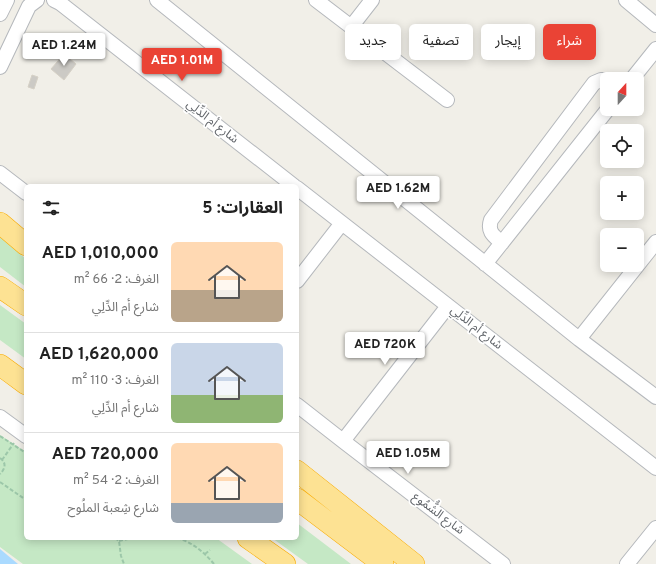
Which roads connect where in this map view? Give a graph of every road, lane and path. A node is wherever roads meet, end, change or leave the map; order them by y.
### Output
1 (7, 0) edge
2 (37, 0) edge
3 (54, 0) edge
4 (157, 0) edge
5 (316, 0) edge
6 (372, 0) edge
7 (626, 0) edge
8 (0, 14) edge
9 (347, 24) edge
10 (353, 24) edge
11 (656, 25) edge
12 (656, 49) edge
13 (394, 60) edge
14 (0, 68) edge
15 (638, 72) edge
16 (600, 81) edge
17 (447, 100) dead end
18 (602, 116) edge
19 (0, 173) edge
20 (291, 184) edge
21 (299, 190) edge
22 (24, 191) edge
23 (0, 223) edge
24 (342, 223) junction
25 (656, 242) edge
26 (24, 243) edge
27 (502, 243) junction
28 (485, 264) junction
29 (299, 278) edge
30 (0, 287) edge
31 (24, 304) edge
32 (448, 306) junction
33 (579, 339) junction
34 (0, 365) edge
35 (24, 383) edge
36 (656, 397) edge
37 (299, 407) edge
38 (0, 417) edge
39 (24, 435) edge
40 (0, 436) edge
41 (342, 441) junction
42 (13, 444) junction
43 (24, 452) edge
44 (1, 459) edge
45 (656, 468) edge
46 (299, 473) edge
47 (0, 474) edge
48 (0, 482) edge
49 (24, 499) edge
50 (299, 501) edge
51 (656, 528) edge
52 (124, 540) edge
53 (182, 540) edge
54 (251, 540) edge
55 (120, 541) joint
56 (210, 550) dead end
57 (204, 554) junction
58 (124, 564) edge
59 (214, 564) edge
60 (285, 564) edge
61 (383, 564) edge
62 (414, 564) edge
63 (503, 564) edge
64 (627, 564) edge

1 - 8 street
2 - 14 street
3 - 20 street, شارع أم الدِّلِي
4 - 28 street
5 - 9 street
6 - 10 street
7 - 11 street
12 - 15 street
13 - 17 street
16 - 27 street
18 - 27 street
19 - 22 street
21 - 24 street, شارع أم الدِّلِي
23 - 26 highway
24 - 29 street
24 - 32 street, شارع أم الدِّلِي
25 - 33 street
27 - 28 street
28 - 33 street
30 - 31 highway
32 - 41 street
32 - 45 street, شارع أم الدِّلِي
33 - 36 street
34 - 35 highway
37 - 41 street, شارع الشُّمُوع
38 - 39 street
39 - 42 path
40 - 42 path
41 - 63 street, شارع الشُّمُوع
42 - 43 path
42 - 44 path
44 - 47 path
46 - 62 highway
48 - 49 path
50 - 61 highway
51 - 64 street
52 - 55 path
53 - 57 path
54 - 60 highway
55 - 58 path
56 - 57 path
57 - 59 path

